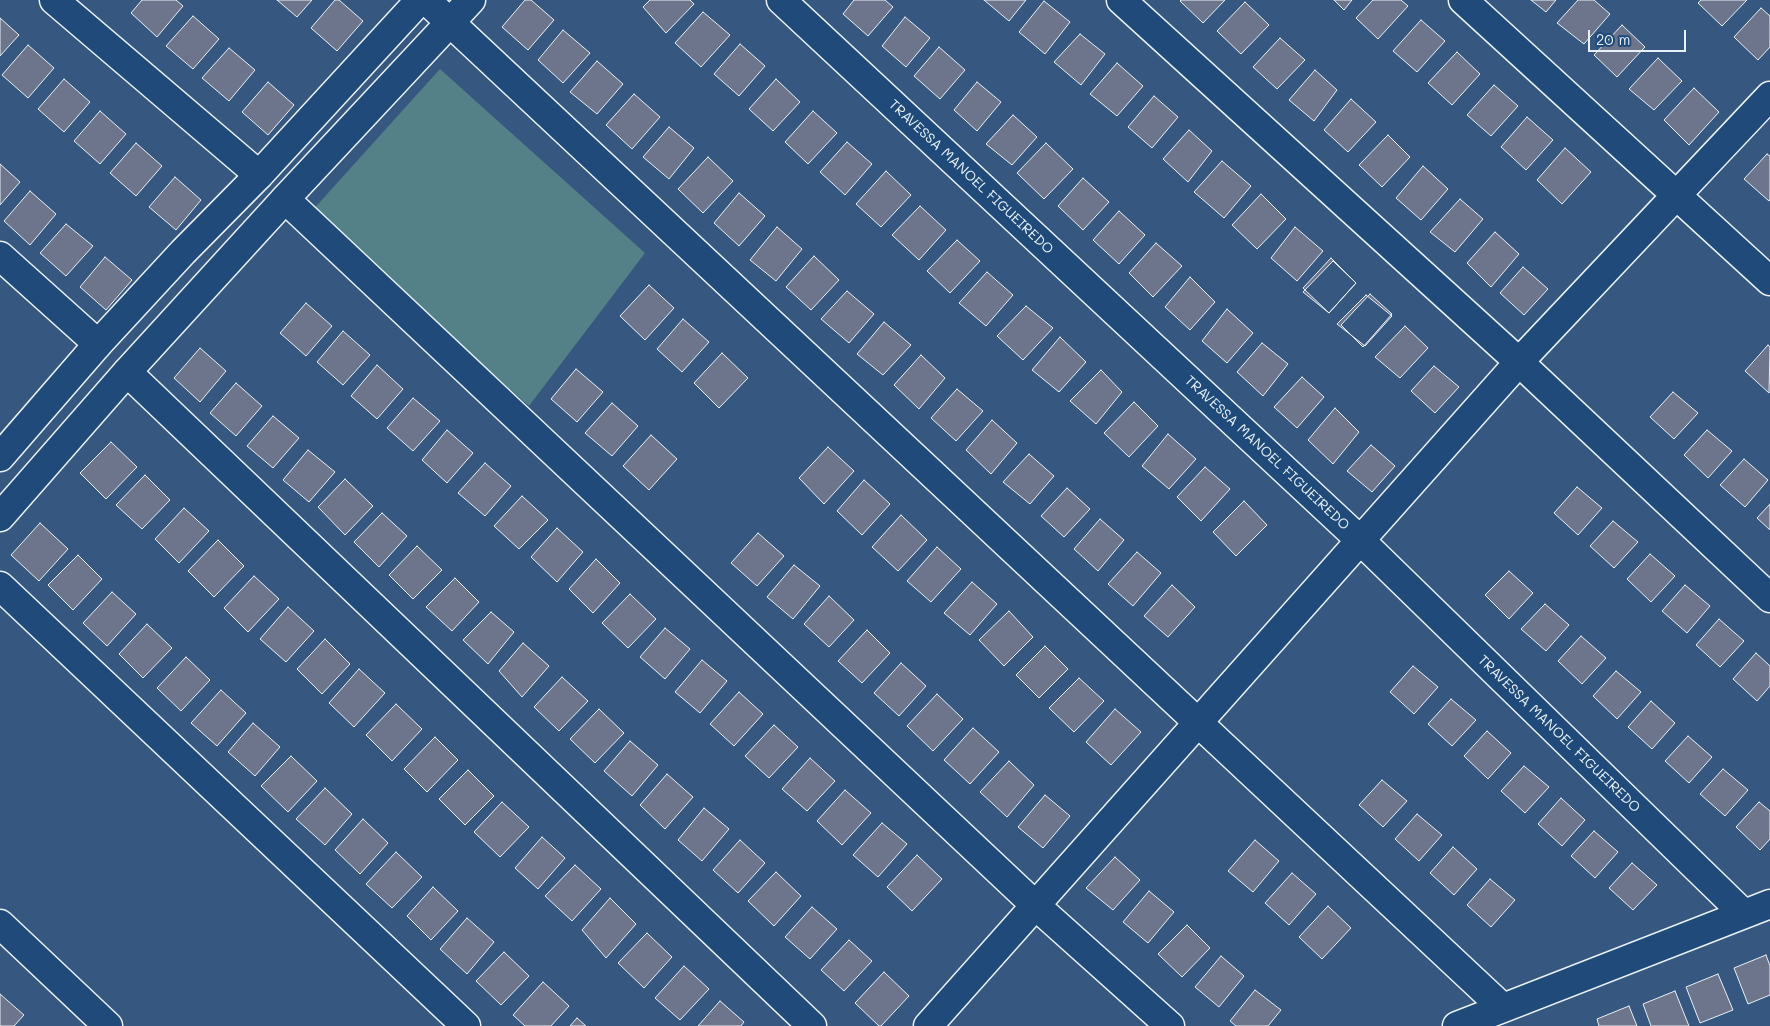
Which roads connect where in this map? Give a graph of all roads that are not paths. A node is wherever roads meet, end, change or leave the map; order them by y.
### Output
1 (54, 0) edge
2 (420, 0) edge
3 (426, 0) edge
4 (471, 0) edge
5 (781, 0) edge
6 (1121, 0) edge
7 (1462, 0) edge
8 (449, 22) junction
9 (1770, 96) edge
10 (259, 175) junction
11 (1676, 195) junction
12 (285, 199) junction
13 (0, 256) edge
14 (1770, 281) edge
15 (98, 344) junction
16 (1519, 362) junction
17 (127, 372) junction
18 (0, 457) edge
19 (0, 517) edge
20 (1360, 540) junction
21 (0, 586) edge
22 (1770, 598) edge
23 (1197, 723) junction
24 (1770, 904) edge
25 (1035, 905) junction
26 (1744, 914) junction
27 (0, 924) edge
28 (1503, 1008) junction
29 (108, 1026) edge
30 (466, 1026) edge
31 (812, 1026) edge
32 (928, 1026) edge
33 (1170, 1026) edge
34 (1457, 1026) edge

1 - 10 street
2 - 10 street
3 - 8 street
4 - 8 street
5 - 20 street, TRAVESSA MANOEL FIGUEIREDO
6 - 16 street
7 - 11 street
8 - 12 street
8 - 23 street
9 - 11 street
10 - 15 street
11 - 14 street
11 - 16 street
12 - 17 street
12 - 25 street
13 - 15 street
15 - 18 street
16 - 20 street
16 - 22 street
17 - 19 street
17 - 31 street
20 - 23 street
20 - 26 street, TRAVESSA MANOEL FIGUEIREDO
21 - 30 street
23 - 25 street
23 - 28 street
24 - 26 street
25 - 32 street
25 - 33 street
26 - 28 street
27 - 29 street
28 - 34 street

